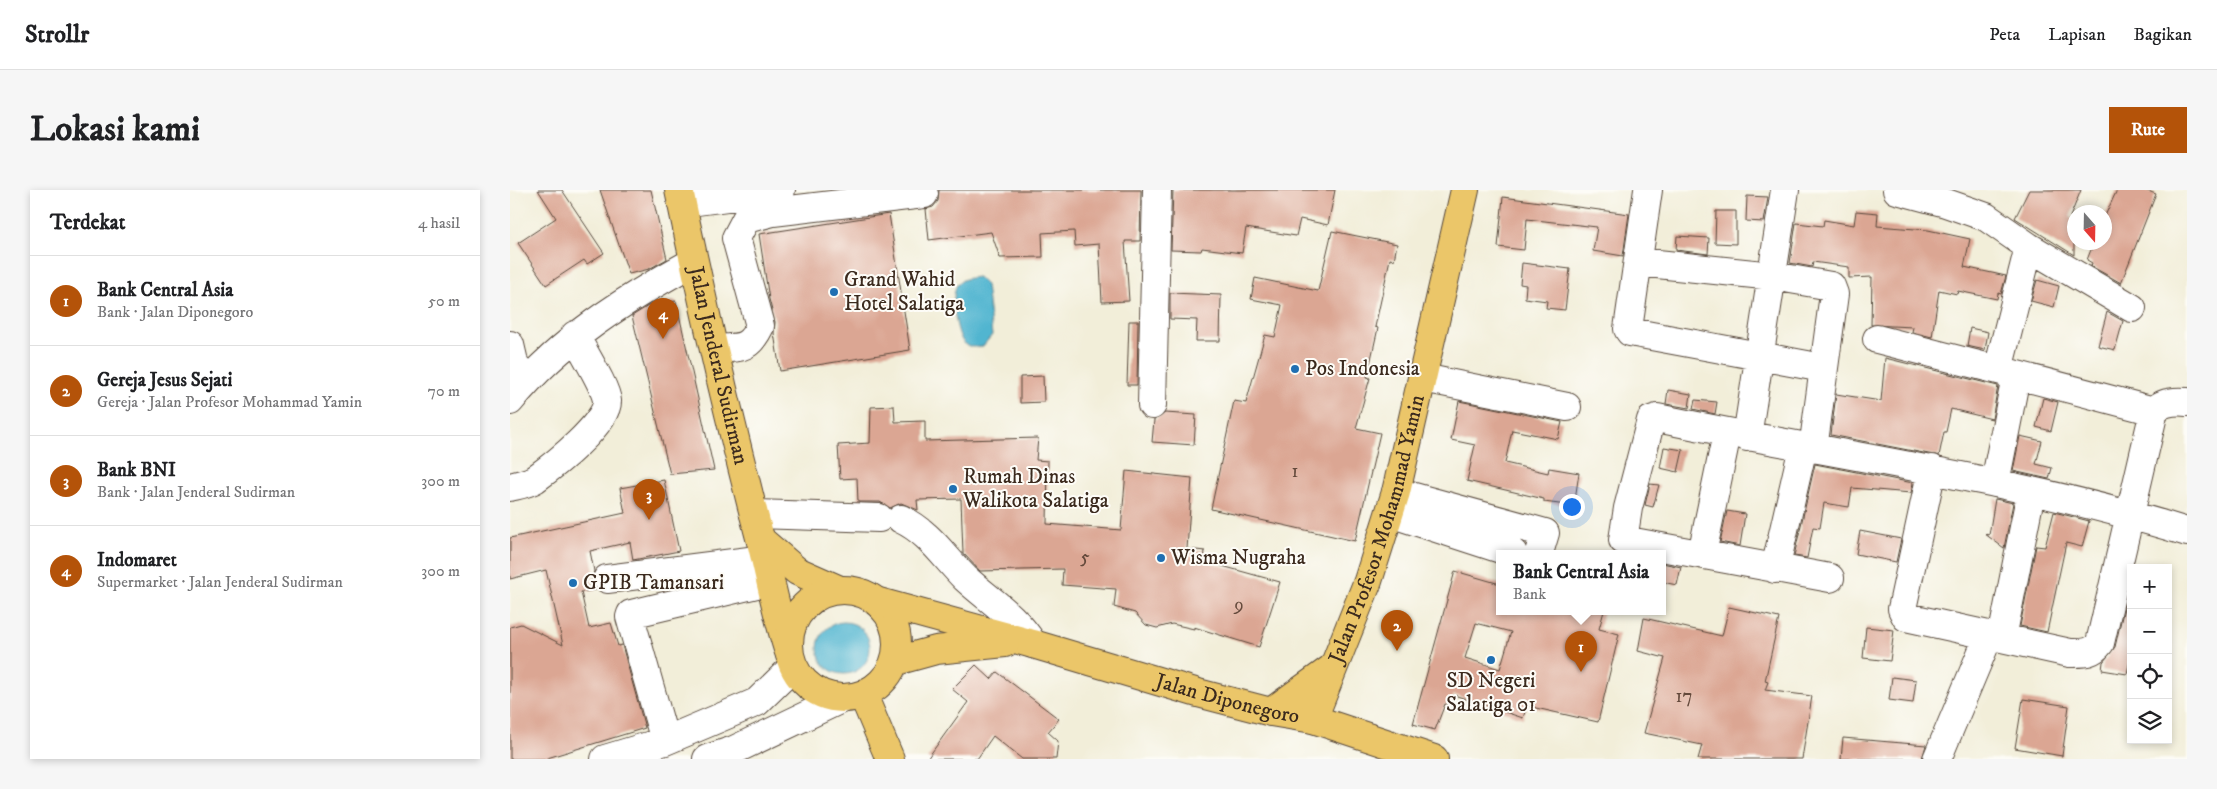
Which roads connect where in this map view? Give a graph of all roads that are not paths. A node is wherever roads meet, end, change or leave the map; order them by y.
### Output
1 (781, 190) edge
2 (1157, 190) edge
3 (1465, 190) edge
4 (1648, 190) edge
5 (1785, 190) edge
6 (1897, 190) edge
7 (924, 194) dead end
8 (680, 197) edge
9 (2029, 247) junction
10 (693, 262) junction
11 (1638, 262) junction
12 (1773, 276) junction
13 (2132, 308) dead end
14 (575, 335) junction
15 (1877, 339) dead end
16 (510, 345) edge
17 (715, 349) junction
18 (1760, 358) junction
19 (1823, 368) junction
20 (2007, 373) junction
21 (1422, 378) junction
22 (515, 395) edge
23 (2187, 402) edge
24 (1152, 405) dead end
25 (1567, 407) dead end
26 (2154, 411) junction
27 (1737, 435) junction
28 (1808, 448) junction
29 (1932, 469) junction
30 (1995, 483) junction
31 (510, 488) edge
32 (2031, 492) junction
33 (1393, 503) junction
34 (754, 514) junction
35 (2128, 514) junction
36 (2187, 532) edge
37 (1506, 550) edge
38 (1540, 550) edge
39 (1702, 554) junction
40 (765, 560) junction
41 (1775, 569) junction
42 (1830, 578) dead end
43 (607, 579) dead end
44 (840, 590) junction
45 (879, 602) junction
46 (1995, 637) junction
47 (1027, 643) junction
48 (791, 659) junction
49 (896, 661) junction
50 (1330, 675) junction
51 (852, 697) junction
52 (1271, 712) junction
53 (1313, 719) junction
54 (1353, 732) junction
55 (665, 741) junction
56 (736, 754) edge
57 (605, 759) edge
58 (707, 759) edge
59 (890, 759) edge
60 (1434, 759) edge
61 (1936, 759) edge

1 - 8 street
2 - 24 street
3 - 21 main road, Jalan Profesor Mohammad Yamin
4 - 11 street
5 - 12 street
6 - 9 street
7 - 17 street
8 - 10 main road, Jalan Jenderal Sudirman
9 - 13 street
9 - 20 street
10 - 14 street
10 - 17 main road, Jalan Jenderal Sudirman
11 - 12 street
11 - 18 street
12 - 18 street
12 - 19 street
14 - 22 street
14 - 31 street
15 - 20 street
16 - 22 street
17 - 34 main road, Jalan Jenderal Sudirman
18 - 19 street
18 - 27 street
19 - 28 street
20 - 26 street
20 - 30 street
21 - 25 street
21 - 33 main road, Jalan Profesor Mohammad Yamin
23 - 26 street
26 - 35 street
27 - 28 street
27 - 39 street
27 - 39 street
28 - 29 street
28 - 41 street
29 - 30 street
29 - 46 street
30 - 32 street
32 - 35 street
32 - 46 street
33 - 37 street
33 - 38 street
33 - 50 main road, Jalan Profesor Mohammad Yamin
34 - 40 main road, Jalan Jenderal Sudirman
34 - 47 street
35 - 36 street
35 - 46 street
39 - 41 street
40 - 43 street
40 - 44 main road
40 - 48 main road, Jalan Jenderal Sudirman
40 - 55 street
41 - 42 street
44 - 45 main road
44 - 48 main road
45 - 47 main road, Jalan Diponegoro
45 - 49 main road
46 - 61 street
47 - 49 main road, Jalan Diponegoro
47 - 52 main road, Jalan Diponegoro
48 - 51 main road
48 - 55 street
49 - 51 main road
50 - 52 main road
50 - 53 main road, Jalan Profesor Mohammad Yamin
50 - 54 main road
51 - 56 street
51 - 59 main road
52 - 53 main road, Jalan Diponegoro
53 - 54 main road, Jalan Diponegoro
54 - 60 main road, Jalan Diponegoro
55 - 57 street
56 - 58 street

